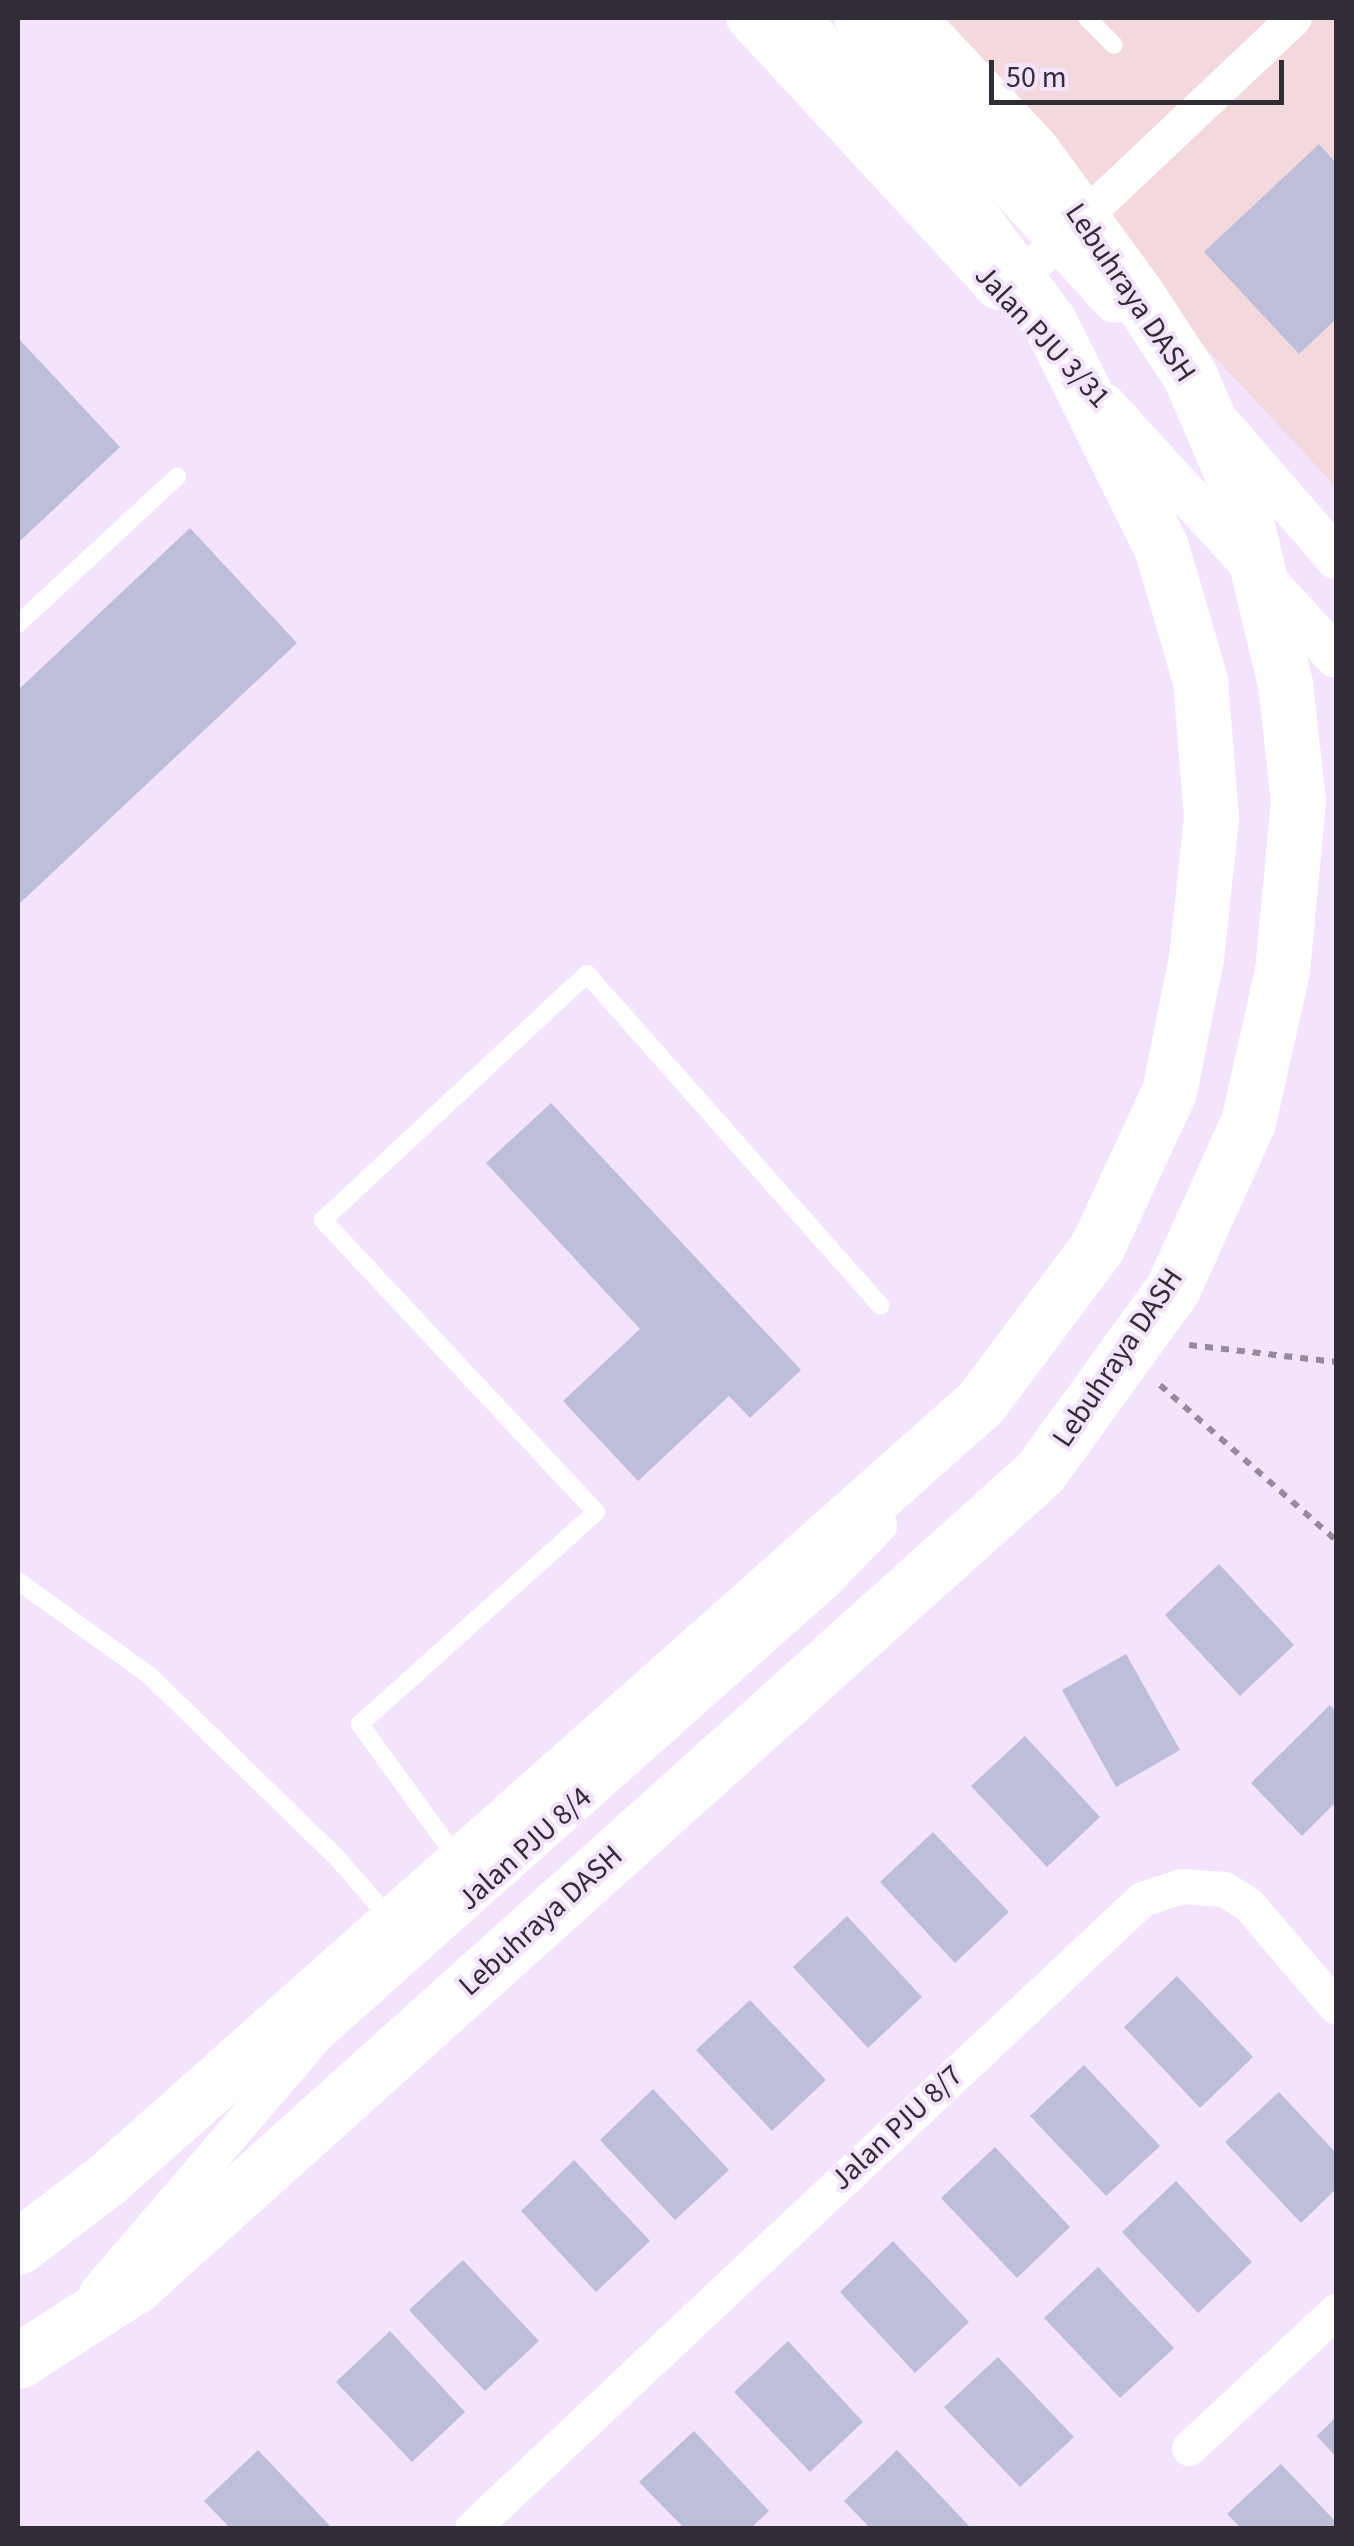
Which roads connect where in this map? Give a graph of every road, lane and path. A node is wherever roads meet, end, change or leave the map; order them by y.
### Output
1 (747, 18) edge
2 (790, 18) edge
3 (855, 18) edge
4 (907, 18) edge
5 (1086, 18) edge
6 (1294, 18) edge
7 (1114, 46) dead end
8 (1060, 239) junction
9 (1002, 294) junction
10 (177, 477) dead end
11 (1336, 558) edge
12 (18, 624) edge
13 (1336, 658) edge
14 (881, 1306) dead end
15 (1057, 1338) dead end
16 (1181, 1344) dead end
17 (1336, 1362) edge
18 (1148, 1374) dead end
19 (1336, 1540) edge
20 (18, 1580) edge
21 (479, 1890) junction
22 (414, 1948) junction
23 (1336, 2008) edge
24 (18, 2247) edge
25 (1336, 2311) edge
26 (18, 2361) edge
27 (18, 2384) edge
28 (1189, 2448) dead end
29 (472, 2528) edge

1 - 9 street, Jalan PJU 3/31
2 - 24 highway
3 - 8 street
4 - 26 highway, Lebuhraya DASH
5 - 7 lane
6 - 8 street
8 - 9 street
8 - 11 street
9 - 13 street, Jalan PJU 3/31
10 - 12 lane
14 - 21 lane
15 - 21 street, Jalan PJU 8/4
16 - 17 path
18 - 19 path
20 - 22 lane
21 - 22 street, Jalan PJU 8/4
22 - 27 street, Jalan PJU 8/4
23 - 29 street, Jalan PJU 8/7
25 - 28 street

